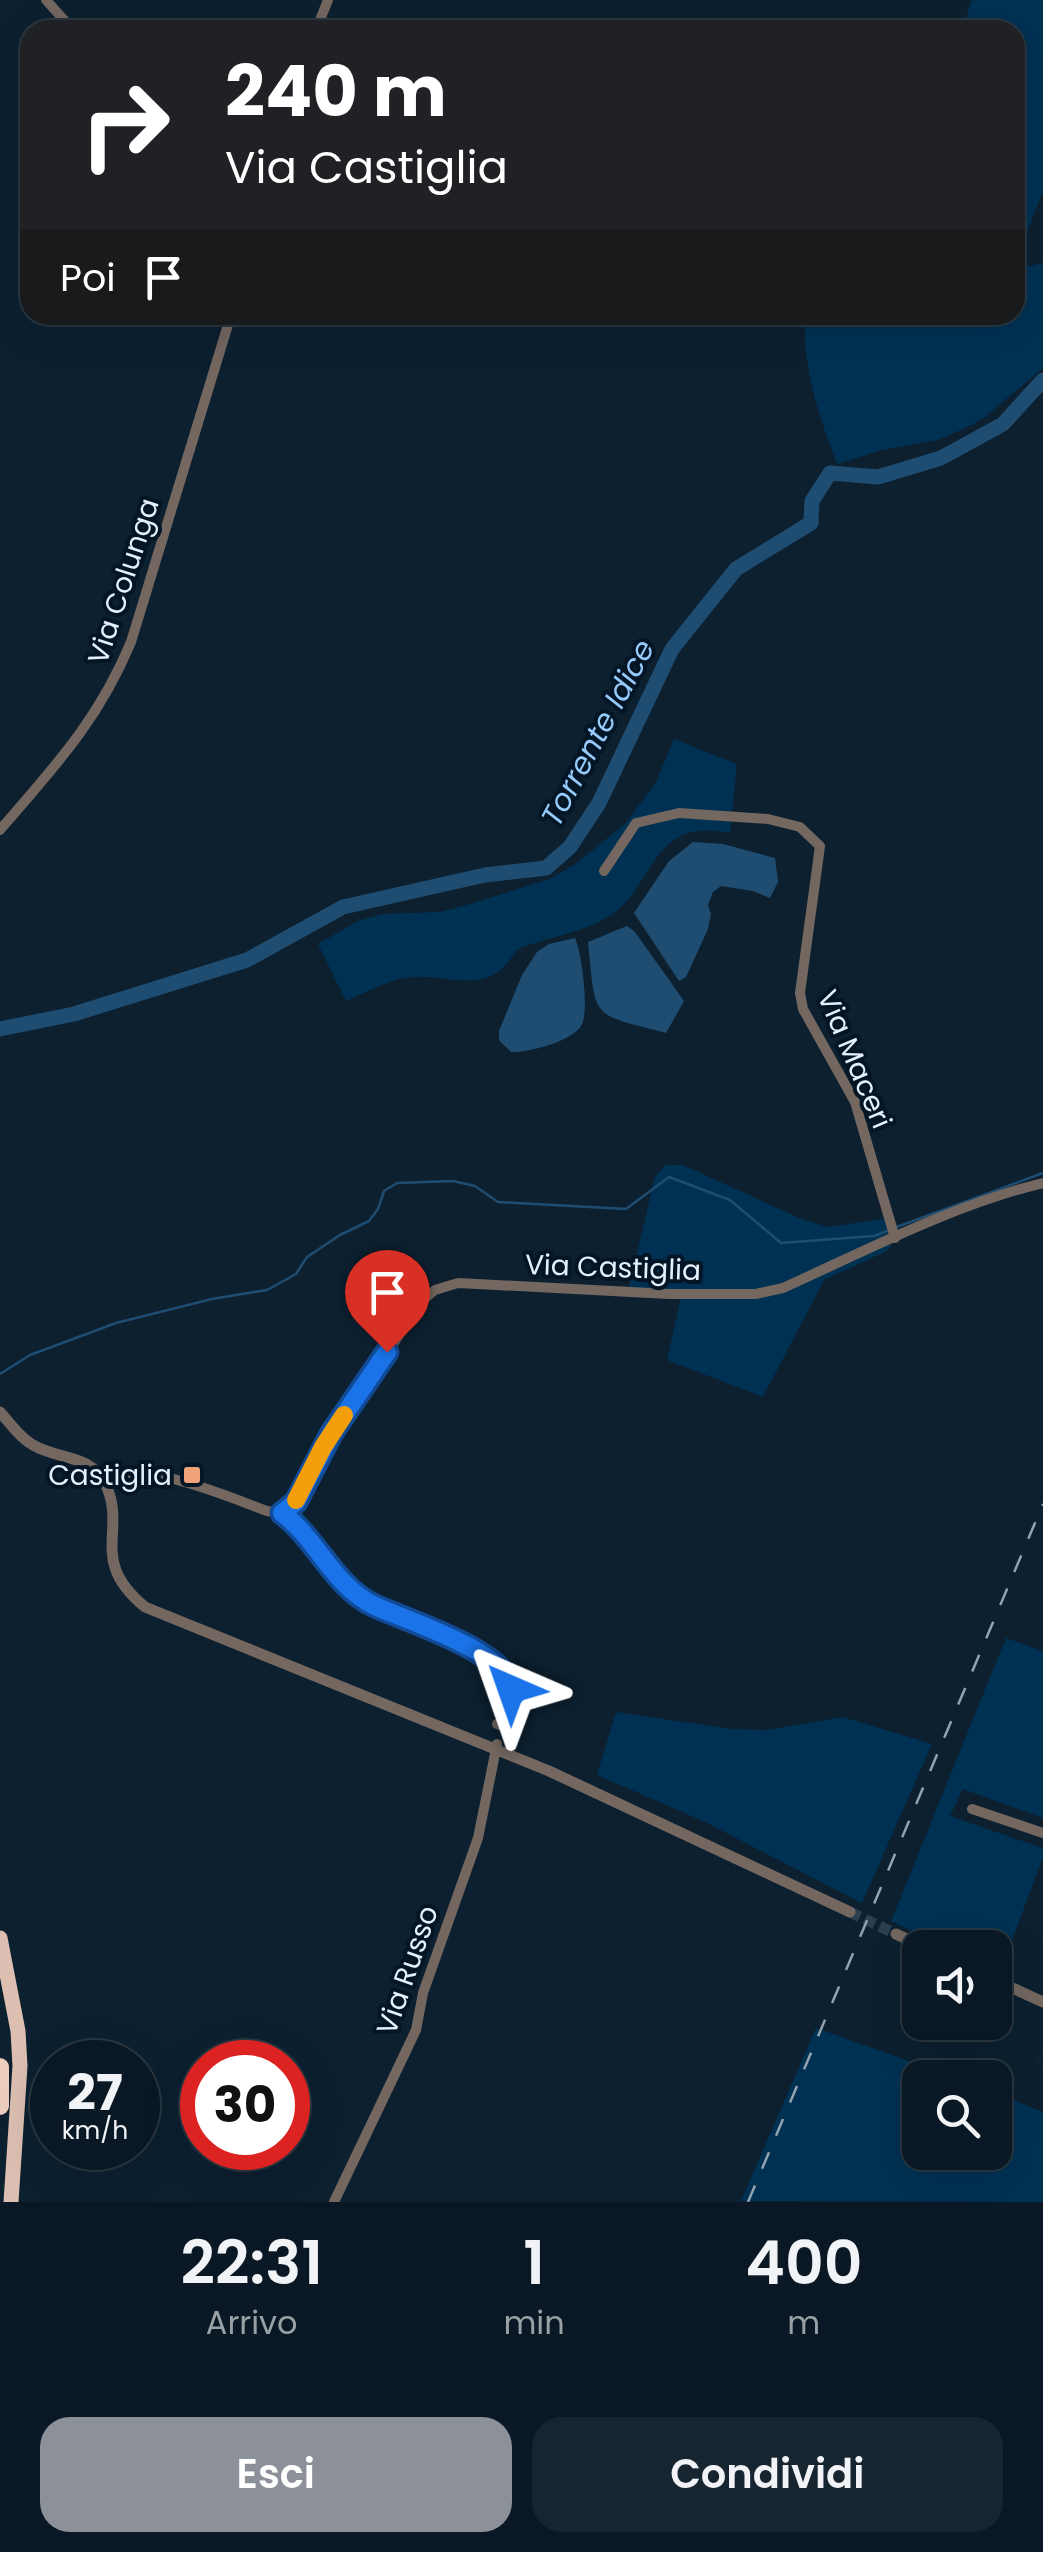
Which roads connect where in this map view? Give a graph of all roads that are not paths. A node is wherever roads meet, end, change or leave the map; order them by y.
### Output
1 (46, 0) edge
2 (64, 20) edge
3 (228, 325) edge
4 (0, 830) edge
5 (604, 871) dead end
6 (1043, 1183) edge
7 (893, 1232) junction
8 (0, 1412) edge
9 (131, 1472) junction
10 (98, 1474) junction
11 (107, 1487) junction
12 (282, 1513) junction
13 (497, 1724) dead end
14 (496, 1746) junction
15 (972, 1809) dead end
16 (1043, 1833) edge
17 (850, 1912) tunnel mouth
18 (896, 1934) tunnel mouth
19 (902, 1937) edge
20 (0, 1938) edge
21 (1012, 1988) edge
22 (1043, 2002) edge
23 (0, 2067) edge
24 (0, 2106) edge
25 (10, 2202) edge
26 (334, 2202) edge

1 - 2 street
3 - 4 street, Via Colunga
5 - 7 street, Via Maceri
6 - 7 street, Via Castiglia
7 - 12 street, Via Castiglia
8 - 10 street
9 - 10 street
9 - 11 street
9 - 12 street
10 - 11 street
11 - 14 street
12 - 13 street
14 - 17 street
14 - 26 street, Via Russo
15 - 16 street
18 - 19 street
20 - 25 highway
21 - 22 street
23 - 24 highway

